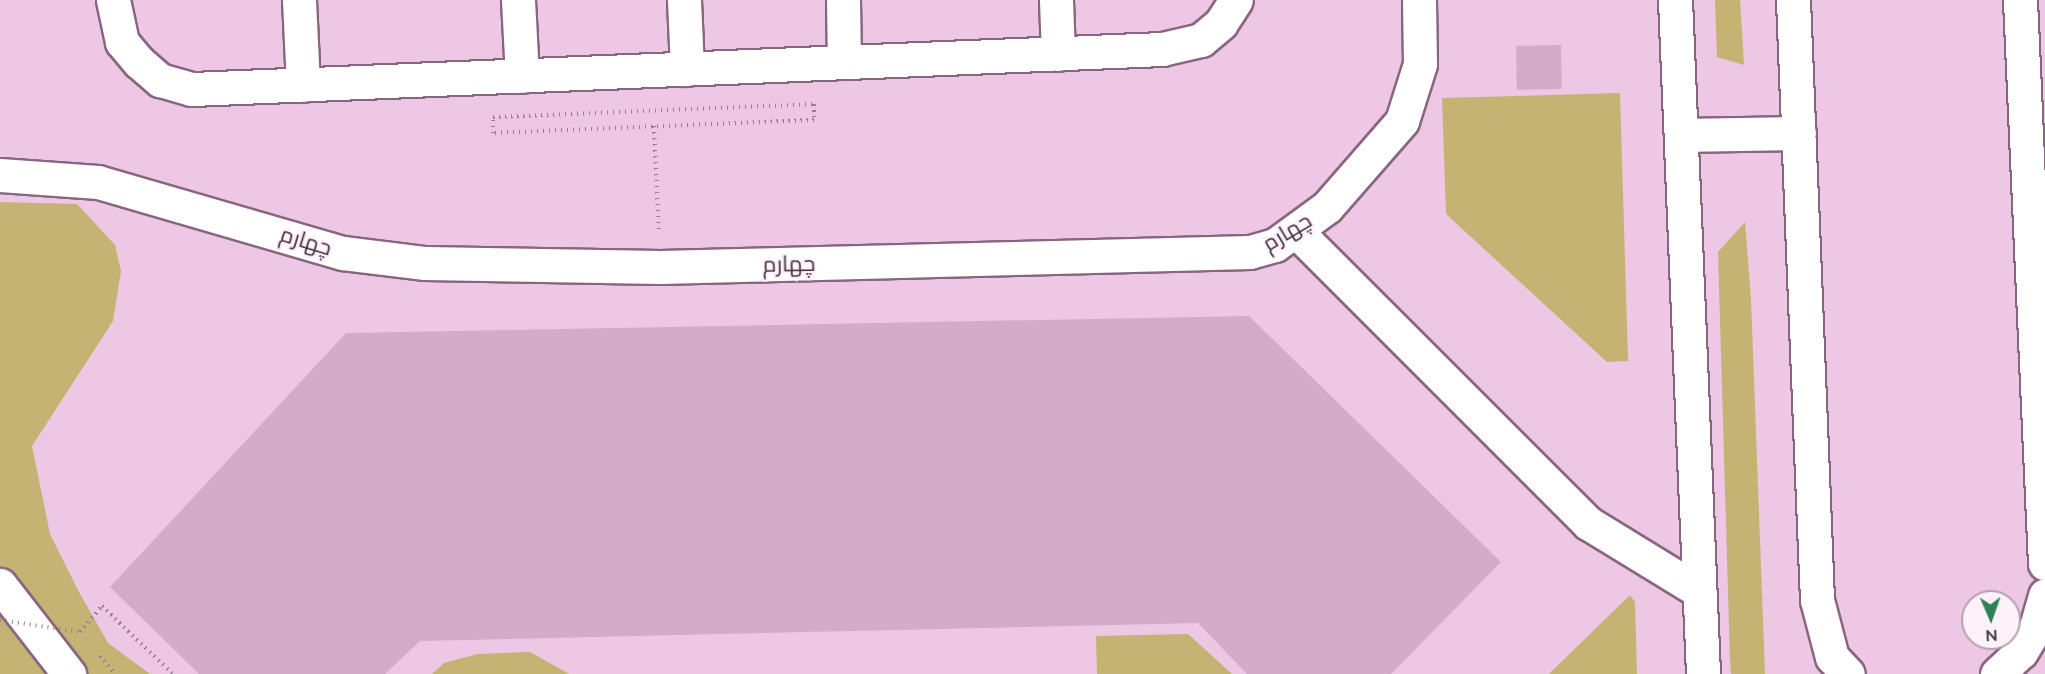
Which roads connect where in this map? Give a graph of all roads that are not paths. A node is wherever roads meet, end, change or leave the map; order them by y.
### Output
1 (113, 0) edge
2 (299, 0) edge
3 (518, 0) edge
4 (684, 0) edge
5 (843, 0) edge
6 (1056, 0) edge
7 (1236, 0) edge
8 (1419, 0) edge
9 (1675, 0) edge
10 (1793, 0) edge
11 (2020, 0) edge
12 (1058, 54) junction
13 (844, 62) junction
14 (687, 69) junction
15 (522, 76) junction
16 (303, 85) junction
17 (1799, 133) junction
18 (1681, 135) junction
19 (5, 175) edge
20 (1296, 231) junction
21 (2045, 563) edge
22 (0, 585) edge
23 (1699, 591) junction
24 (2045, 595) edge
25 (69, 674) edge
26 (1703, 674) edge
27 (1848, 674) edge
28 (1996, 674) edge

1 - 16 lane
2 - 16 lane
3 - 15 lane
4 - 14 lane
5 - 13 lane
6 - 12 lane
7 - 12 lane
8 - 20 lane, چهارم
9 - 18 lane
10 - 17 lane
11 - 21 lane
12 - 13 lane
13 - 14 lane
14 - 15 lane
15 - 16 lane
17 - 18 lane
17 - 27 lane
18 - 23 lane
19 - 20 lane, چهارم
20 - 23 lane
22 - 25 lane
23 - 26 lane
24 - 28 lane

